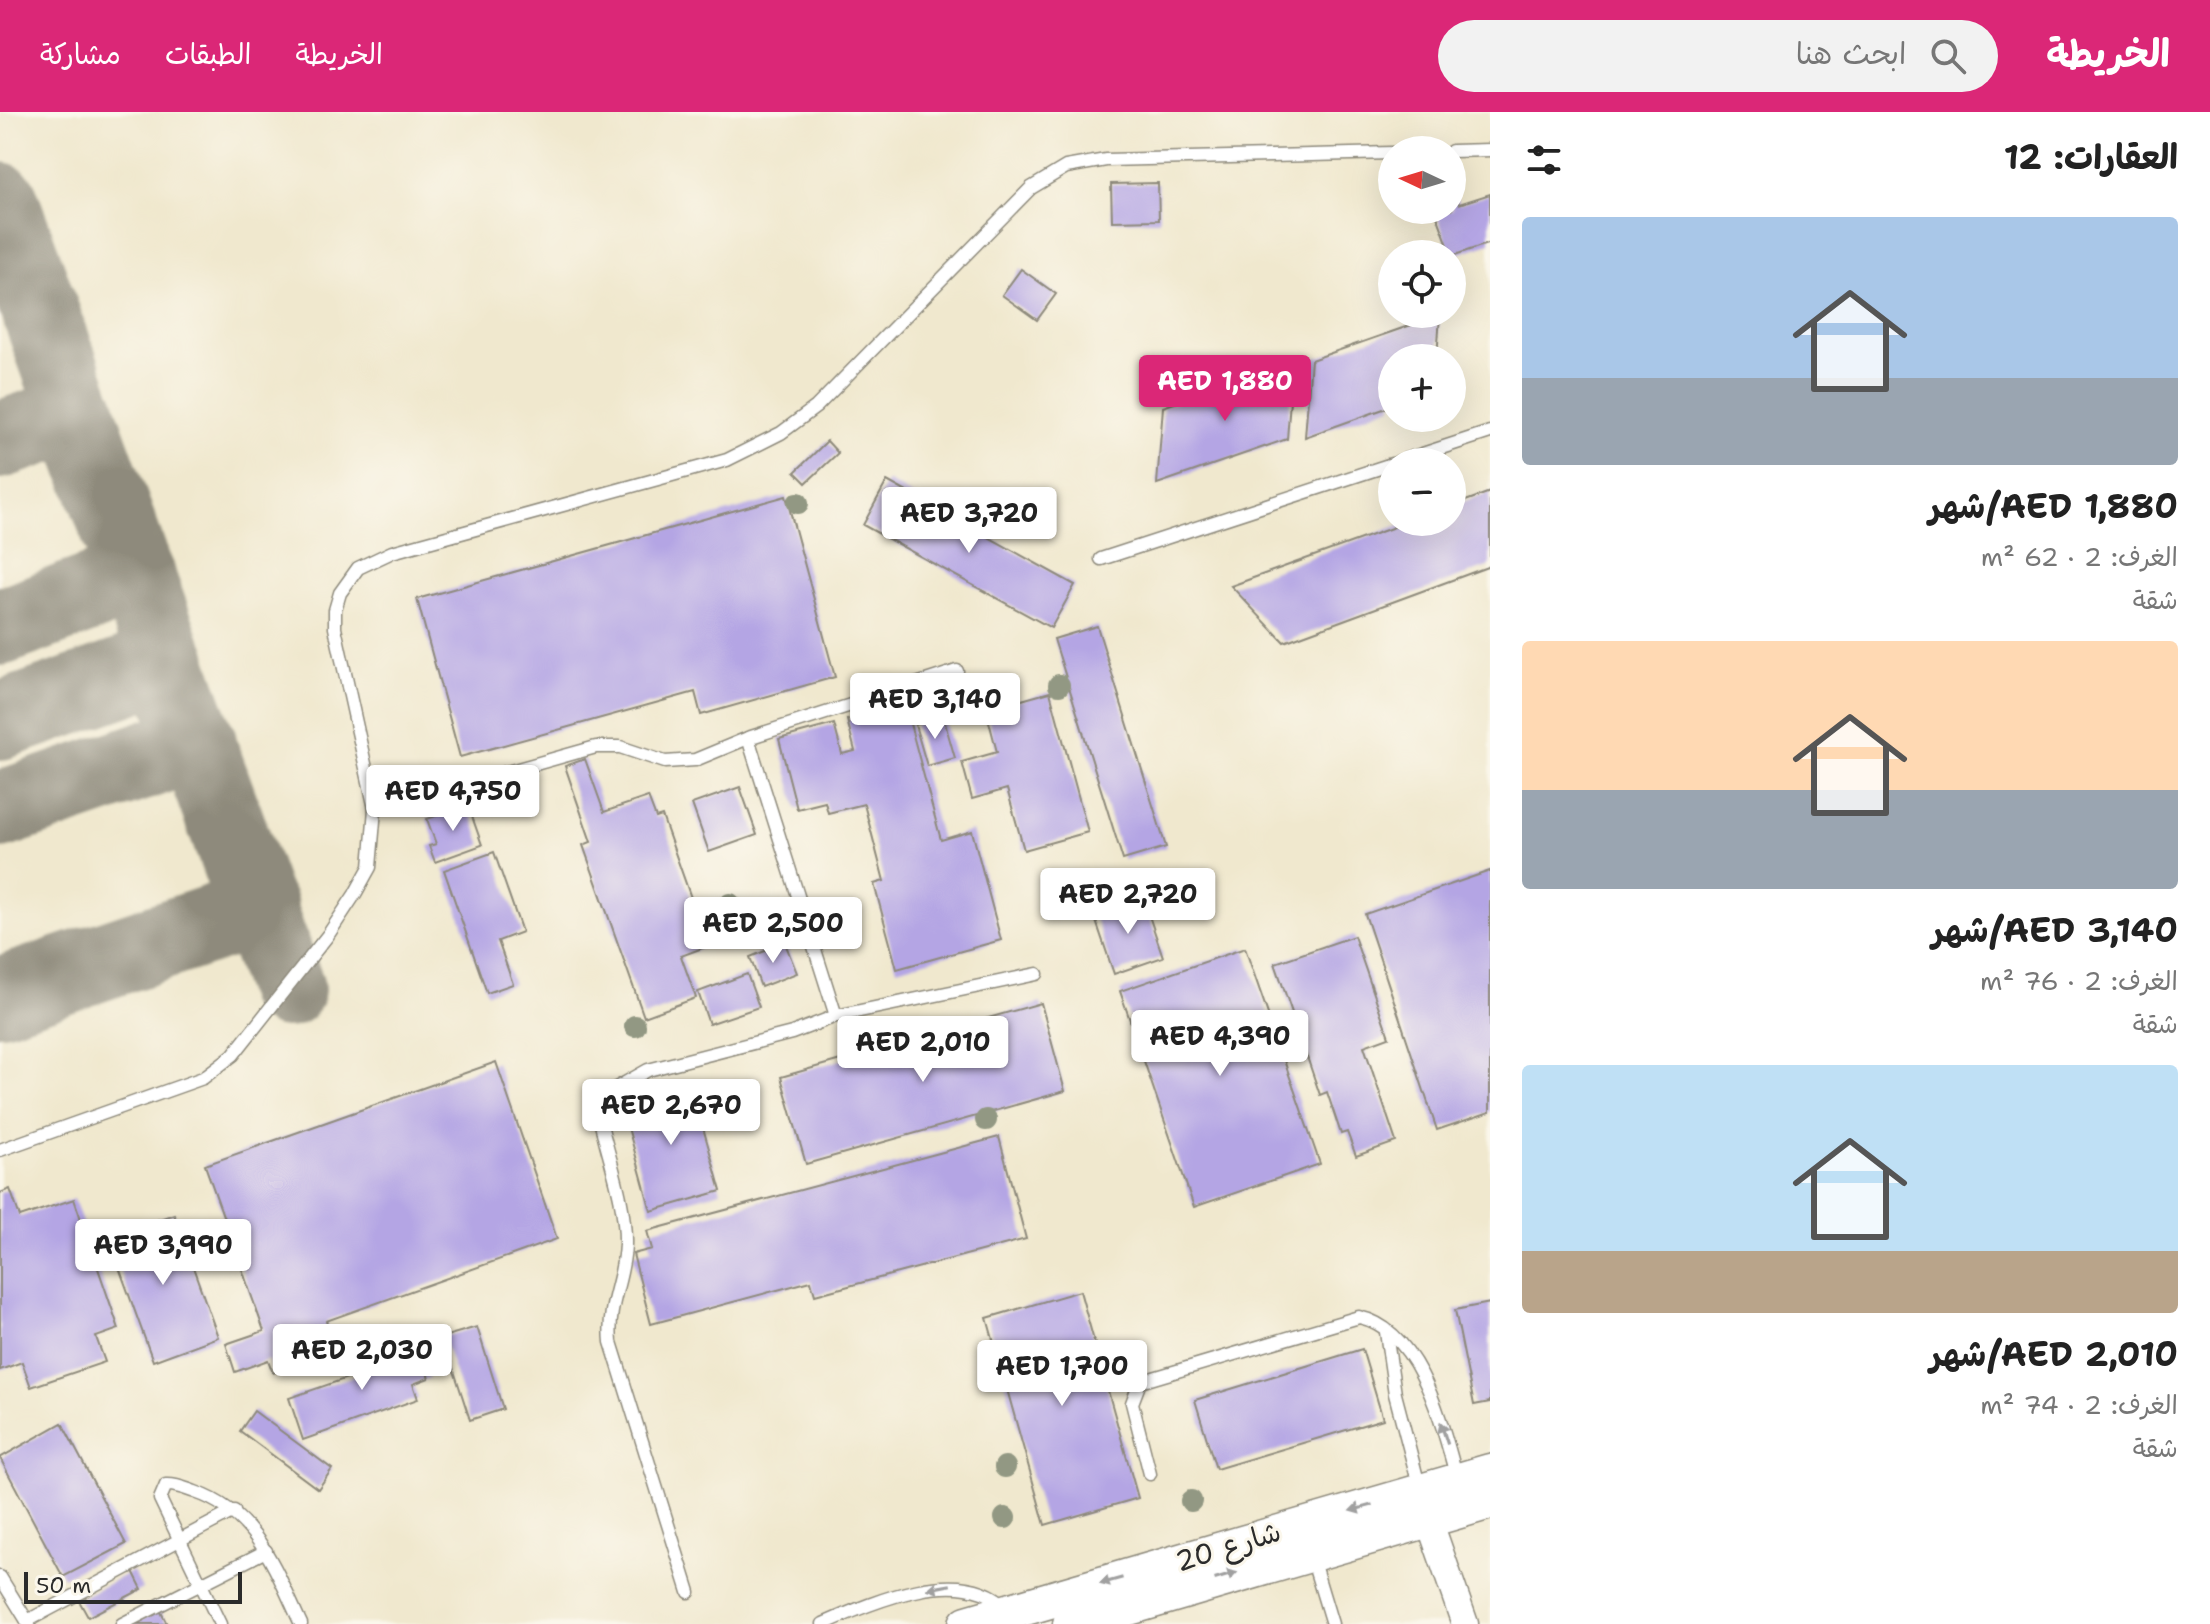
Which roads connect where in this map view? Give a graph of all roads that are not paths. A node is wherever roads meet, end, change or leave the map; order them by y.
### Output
1 (1490, 150) edge
2 (1466, 151) edge
3 (1378, 153) edge
4 (1490, 432) edge
5 (1441, 448) edge
6 (1378, 469) edge
7 (1101, 559) dead end
8 (957, 671) dead end
9 (748, 738) junction
10 (375, 809) junction
11 (1037, 974) dead end
12 (836, 1016) junction
13 (0, 1150) edge
14 (1386, 1332) junction
15 (1150, 1474) dead end
16 (1476, 1490) edge
17 (1424, 1505) junction
18 (234, 1511) junction
19 (1306, 1538) junction
20 (180, 1541) junction
21 (266, 1551) junction
22 (0, 1577) edge
23 (201, 1584) junction
24 (689, 1592) dead end
25 (1009, 1610) junction
26 (28, 1623) edge
27 (122, 1624) edge
28 (220, 1624) edge
29 (301, 1624) edge
30 (823, 1624) edge
31 (967, 1624) edge
32 (1071, 1624) edge
33 (1332, 1624) edge
34 (1465, 1624) edge

1 - 2 lane
3 - 10 lane
4 - 5 lane
6 - 7 lane
8 - 9 lane
9 - 10 lane
9 - 12 lane
10 - 13 lane
11 - 12 lane
12 - 24 lane
14 - 15 lane
16 -> 14 lane
14 - 17 lane
16 - 17 main road, شارع 20
17 - 19 main road, شارع 20
17 - 34 street
18 - 20 lane
18 - 20 lane
18 - 21 lane
19 -> 25 main road, شارع 20
32 -> 19 main road, شارع 20
19 - 33 lane
20 - 23 lane
20 - 26 lane
21 - 23 lane
21 - 29 lane
22 - 26 lane
23 - 27 lane
23 - 28 lane
25 -> 30 lane
25 - 31 main road, شارع 20

